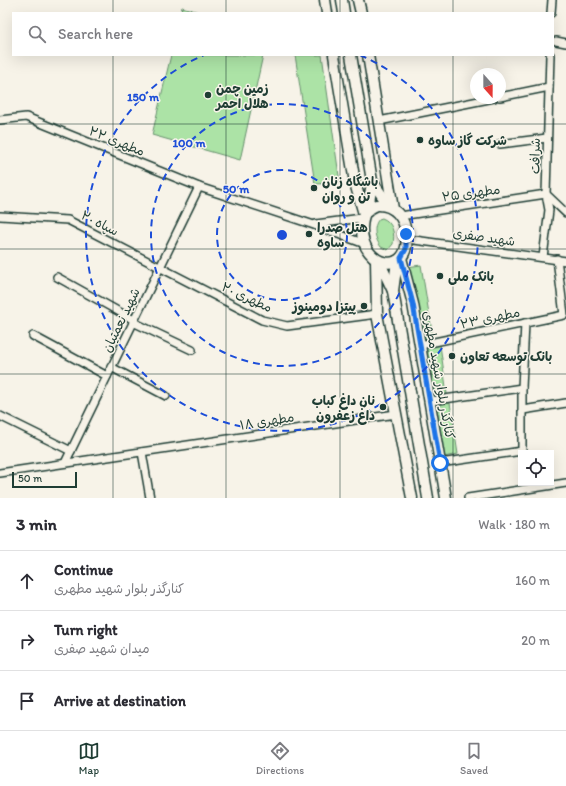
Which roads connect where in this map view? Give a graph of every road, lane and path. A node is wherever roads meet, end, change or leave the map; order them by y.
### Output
1 (325, 0) edge
2 (342, 0) edge
3 (358, 0) edge
4 (552, 0) edge
5 (327, 12) edge
6 (344, 12) edge
7 (361, 12) edge
8 (551, 12) edge
9 (556, 41) dead end
10 (566, 42) edge
11 (334, 56) edge
12 (351, 56) edge
13 (368, 56) edge
14 (550, 56) edge
15 (549, 87) junction
16 (506, 96) edge
17 (470, 103) edge
18 (0, 120) edge
19 (379, 121) junction
20 (547, 138) junction
21 (500, 144) dead end
22 (372, 181) junction
23 (199, 187) junction
24 (546, 194) junction
25 (394, 210) junction
26 (566, 213) edge
27 (365, 214) junction
28 (0, 216) edge
29 (314, 225) junction
30 (407, 239) junction
31 (365, 244) junction
32 (543, 257) junction
33 (399, 259) junction
34 (557, 259) junction
35 (378, 261) junction
36 (566, 261) edge
37 (160, 267) junction
38 (57, 277) dead end
39 (393, 291) junction
40 (377, 314) junction
41 (134, 321) junction
42 (525, 323) junction
43 (33, 336) dead end
44 (420, 345) junction
45 (192, 350) dead end
46 (112, 367) junction
47 (107, 376) junction
48 (522, 388) junction
49 (166, 396) dead end
50 (430, 401) junction
51 (566, 403) edge
52 (523, 410) junction
53 (396, 414) junction
54 (0, 416) edge
55 (71, 450) junction
56 (142, 452) junction
57 (65, 463) junction
58 (440, 463) junction
59 (0, 473) edge
60 (566, 483) edge
61 (150, 498) edge
62 (412, 498) edge
63 (428, 498) edge
64 (446, 498) edge
65 (468, 498) edge

1 - 5 street
2 - 6 street
3 - 7 street
4 - 8 street
9 - 10 street
11 - 27 street
12 - 22 street
13 - 19 street
14 - 15 street, شرافت
15 - 16 street
15 - 20 street, شرافت
17 - 19 street
18 - 23 street, مطهری ۲۲
19 - 25 street
20 - 21 street
20 - 24 street, شرافت
22 - 25 street
22 - 27 street
23 - 29 street, مطهری ۲۲
23 - 37 street, شهید نعمتیان
24 - 25 street, مطهری ۲۵
24 - 26 street
24 - 32 street, شرافت
25 - 27 street
25 - 30 street
27 - 29 street, مطهری ۲۲
27 - 31 street
28 - 37 street, سپاه ۲۰
29 - 31 street
30 - 32 street, شهید صفری
30 - 33 street
31 - 35 street
32 - 34 street, شهید صفری
33 - 35 street
33 - 39 street
33 - 44 street, کنارگذر بلوار شهید مطهری
34 - 36 street, شهید صفری
34 - 42 street, مطهری ۲۳
35 - 39 street
35 - 40 street
37 - 40 street, مطهری ۲۰
37 - 41 street, شهید نعمتیان
38 - 41 street
39 - 63 street
40 - 53 street
41 - 45 street
41 - 46 street, شهید نعمتیان
42 - 44 street, مطهری ۲۳
42 - 48 street
43 - 47 street
44 - 50 street, کنارگذر بلوار شهید مطهری
46 - 47 street, شهید نعمتیان
46 - 49 street
47 - 55 street, شهید نعمتیان
48 - 50 street
48 - 52 street
50 - 58 street, کنارگذر بلوار شهید مطهری
51 - 52 street
52 - 58 street
53 - 56 street, مطهری ۱۸
53 - 62 street
54 - 55 street
55 - 57 street, شهید نعمتیان
56 - 57 street, مطهری ۱۸
56 - 61 street
57 - 59 street, مطهری ۱۸
58 - 64 street, کنارگذر بلوار شهید مطهری
60 - 65 street

